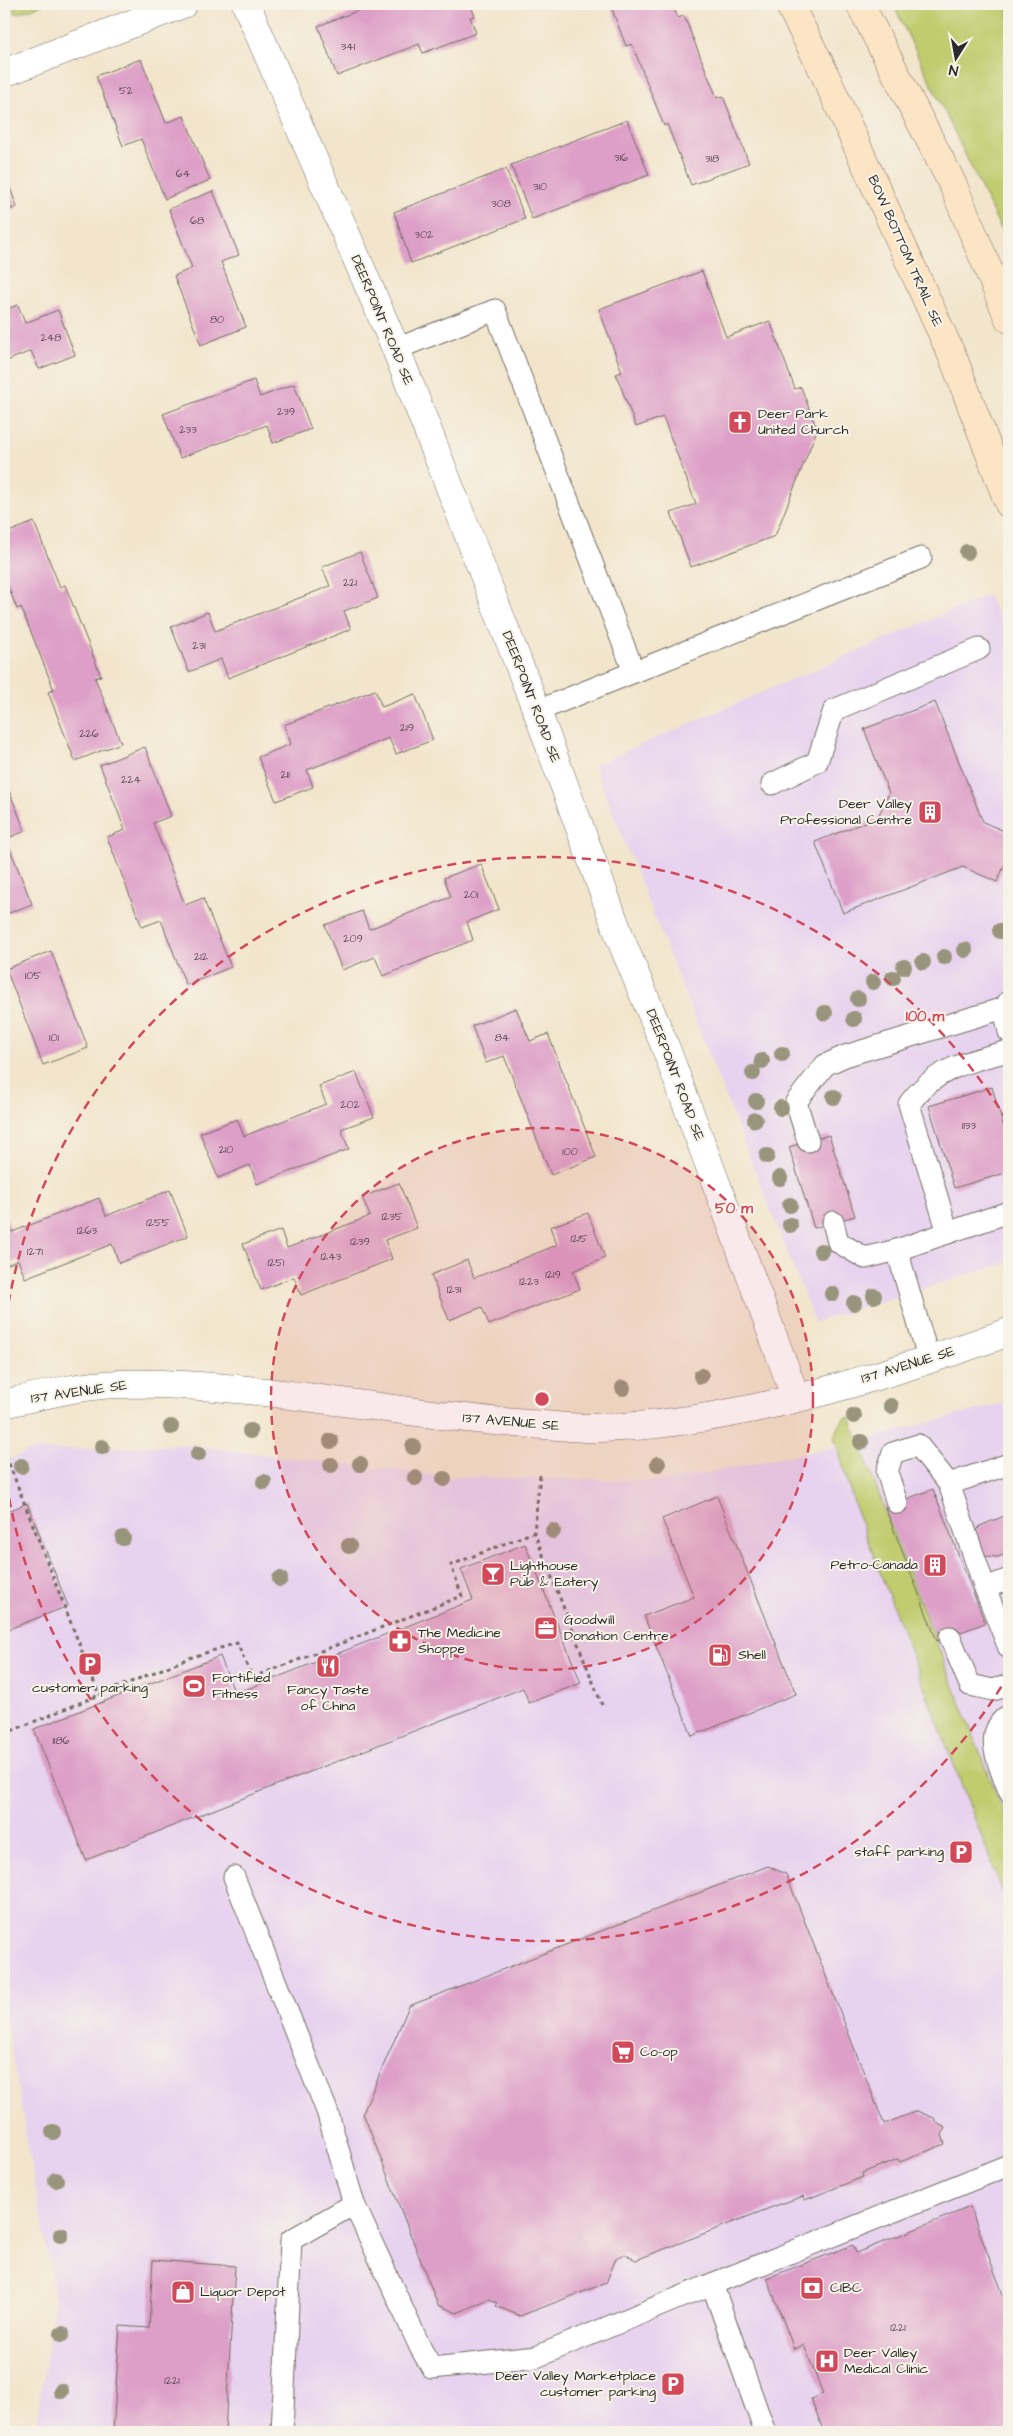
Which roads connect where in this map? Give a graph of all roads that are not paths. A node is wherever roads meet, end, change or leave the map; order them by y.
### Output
1 (183, 4) edge
2 (246, 4) edge
3 (789, 4) edge
4 (860, 4) edge
5 (4, 73) edge
6 (1009, 319) edge
7 (396, 349) junction
8 (1009, 504) edge
9 (921, 558) dead end
10 (979, 649) dead end
11 (634, 672) junction
12 (537, 711) junction
13 (772, 784) dead end
14 (1006, 1004) edge
15 (1009, 1032) edge
16 (1009, 1050) edge
17 (808, 1141) dead end
18 (1009, 1212) edge
19 (834, 1222) dead end
20 (948, 1233) junction
21 (897, 1250) junction
22 (1009, 1332) edge
23 (929, 1360) junction
24 (796, 1398) junction
25 (4, 1404) edge
26 (1009, 1464) edge
27 (949, 1484) junction
28 (897, 1503) dead end
29 (1009, 1579) edge
30 (985, 1588) junction
31 (950, 1637) dead end
32 (1009, 1648) edge
33 (1009, 1685) edge
34 (1009, 1715) edge
35 (1001, 1744) edge
36 (1009, 1791) edge
37 (234, 1877) dead end
38 (1009, 2165) edge
39 (354, 2204) junction
40 (712, 2284) junction
41 (282, 2432) edge
42 (765, 2432) edge

1 - 5 street
2 - 7 street, DEERPOINT ROAD SE
3 - 8 main road, BOW BOTTOM TRAIL SE
4 - 6 main road
7 - 11 lane
7 - 12 street, DEERPOINT ROAD SE
9 - 11 lane
10 - 13 lane
11 - 12 lane
12 - 24 street, DEERPOINT ROAD SE
14 - 15 lane
14 - 17 lane
16 - 20 lane
18 - 20 lane
19 - 21 lane
20 - 21 lane
21 - 23 lane
22 - 23 street, 137 AVENUE SE
23 - 24 street, 137 AVENUE SE
24 - 25 street, 137 AVENUE SE
26 - 27 lane
27 - 28 lane
27 - 30 lane
29 - 30 lane
30 - 32 lane
31 - 33 lane
34 - 35 lane
35 - 36 lane
37 - 39 lane
38 - 40 lane
39 - 40 lane
39 - 41 lane
40 - 42 lane

